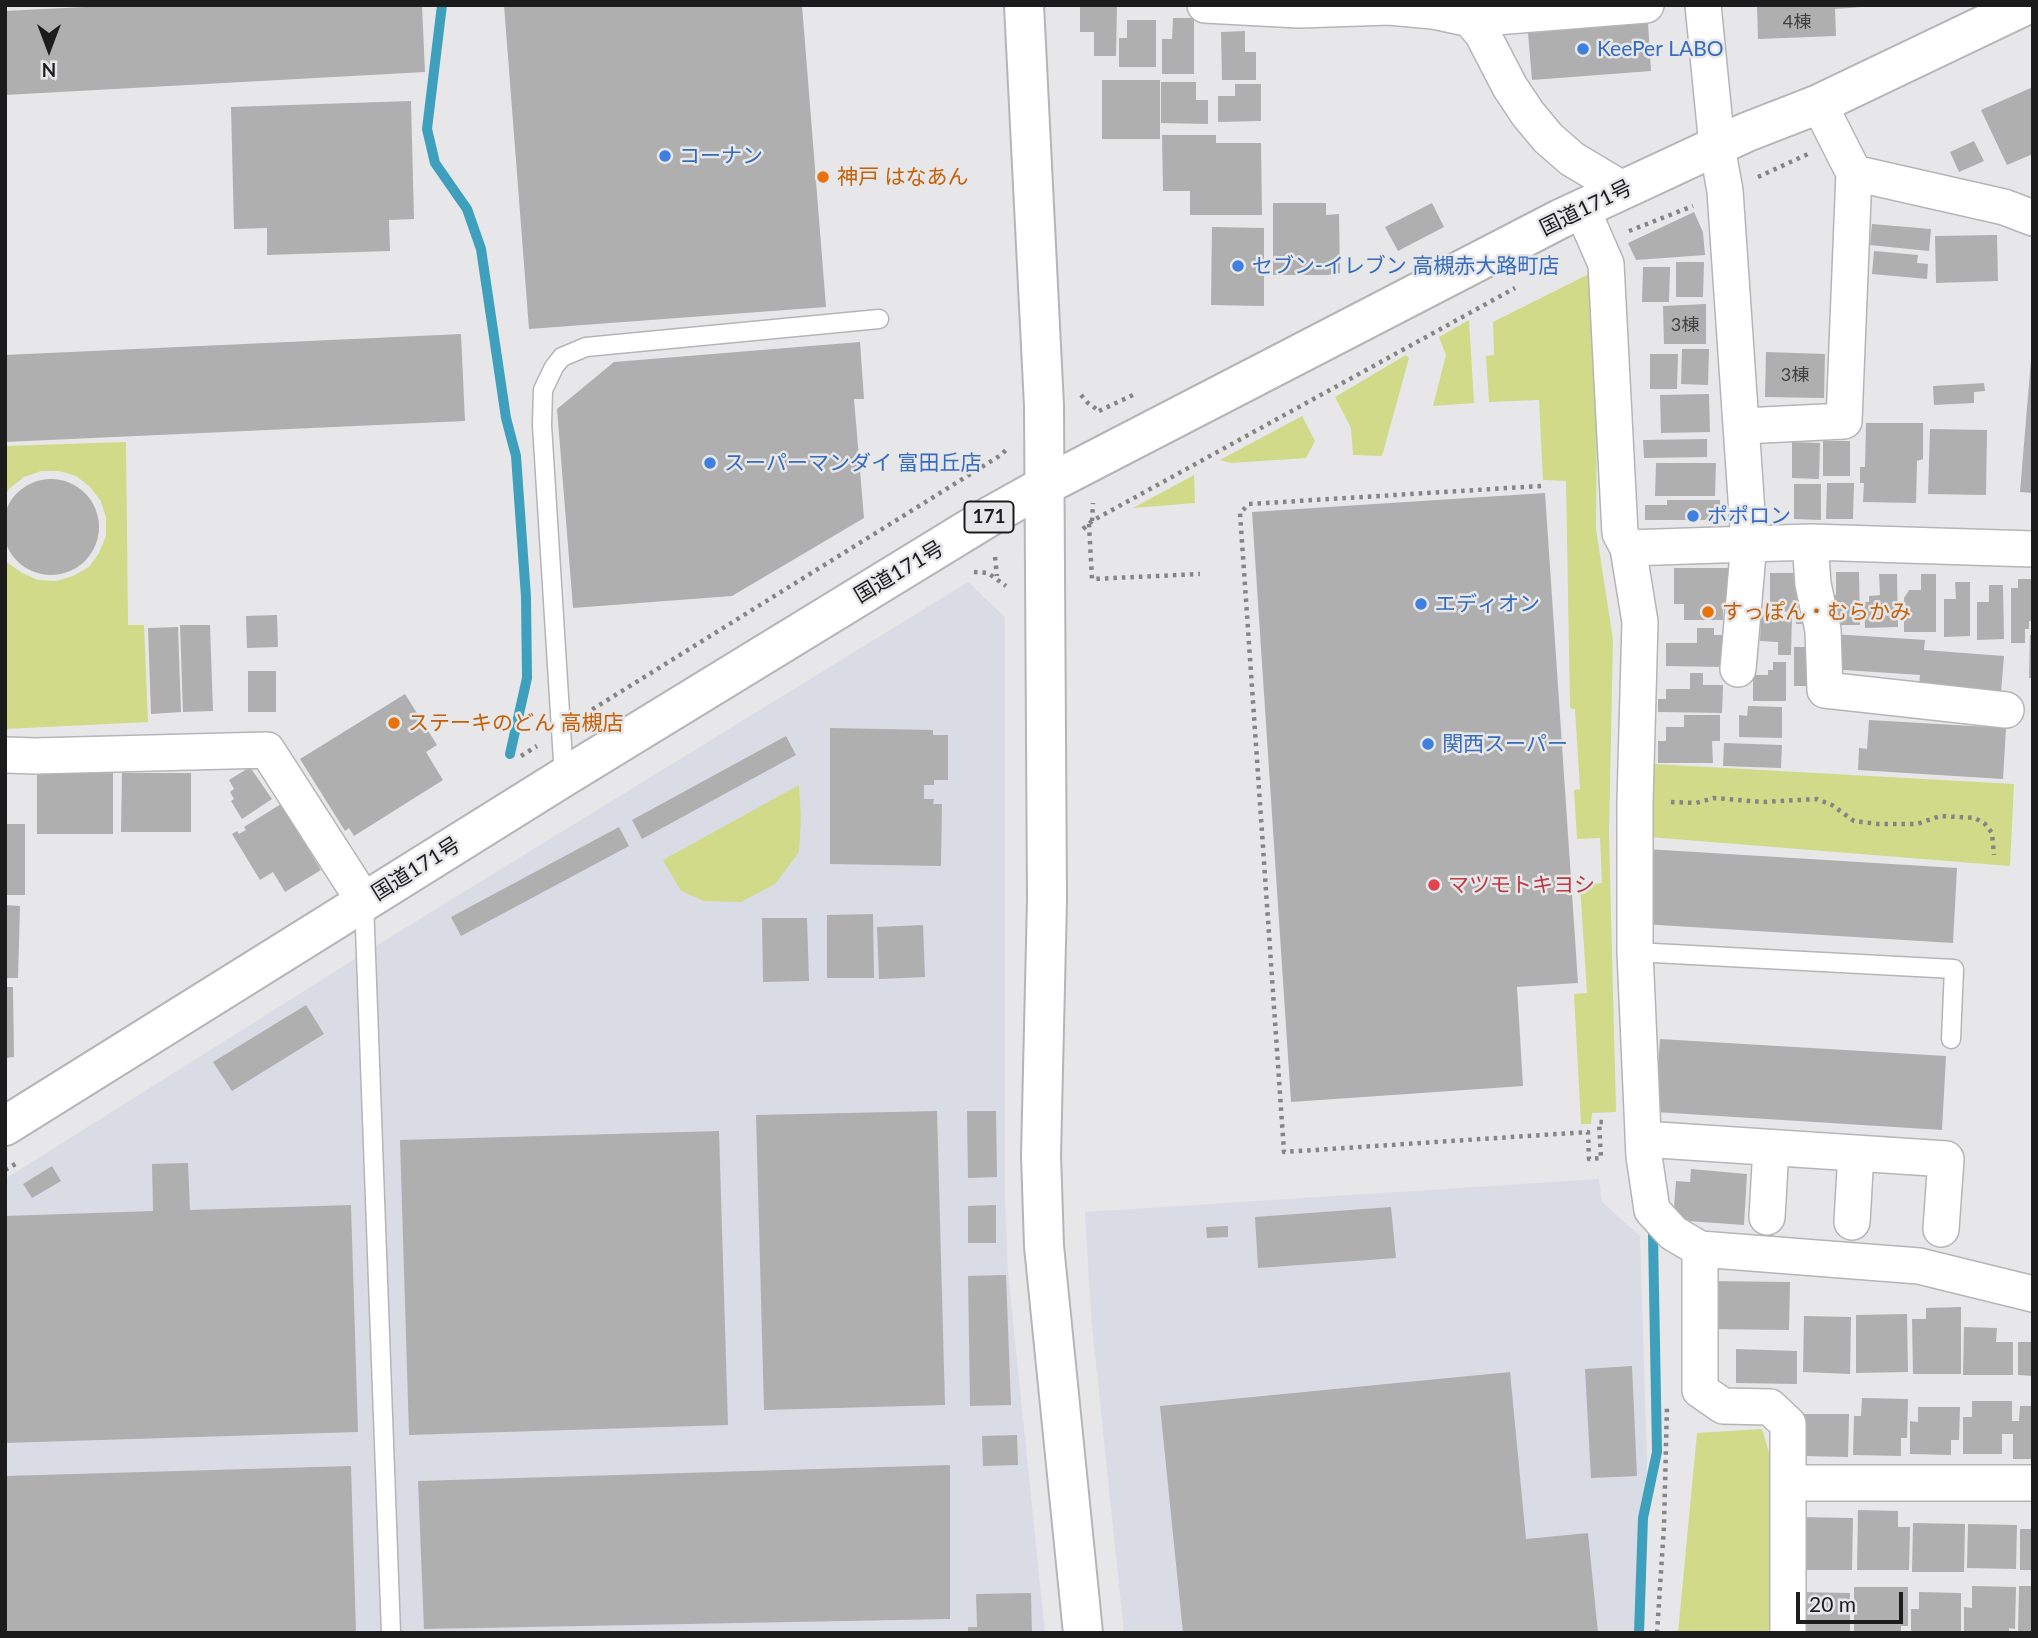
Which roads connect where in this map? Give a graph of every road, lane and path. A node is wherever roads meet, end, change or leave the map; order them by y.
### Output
1 (1024, 5) edge
2 (1205, 5) edge
3 (1646, 5) edge
4 (1703, 5) edge
5 (2026, 5) edge
6 (1374, 6) edge
7 (1470, 19) junction
8 (1819, 104) junction
9 (1837, 141) junction
10 (1717, 146) junction
11 (1854, 173) junction
12 (1624, 190) junction
13 (1725, 191) junction
14 (2023, 206) edge
15 (1581, 209) junction
16 (1597, 244) junction
17 (1526, 282) dead end
18 (879, 319) dead end
19 (1076, 385) dead end
20 (1099, 411) dead end
21 (1743, 426) junction
22 (988, 464) dead end
23 (1044, 486) junction
24 (1541, 486) dead end
25 (1749, 542) junction
26 (1810, 542) junction
27 (1628, 548) junction
28 (2033, 550) edge
29 (968, 573) dead end
30 (1200, 574) dead end
31 (1009, 589) dead end
32 (1738, 669) dead end
33 (2006, 710) dead end
34 (561, 730) junction
35 (5, 755) edge
36 (517, 759) dead end
37 (564, 777) junction
38 (1635, 801) junction
39 (1994, 855) dead end
40 (364, 901) junction
41 (1635, 951) junction
42 (1951, 1038) dead end
43 (5, 1126) edge
44 (1579, 1132) dead end
45 (1643, 1139) junction
46 (1771, 1148) junction
47 (1856, 1153) junction
48 (1766, 1217) dead end
49 (1852, 1222) dead end
50 (1941, 1229) dead end
51 (1700, 1249) junction
52 (2033, 1294) edge
53 (1668, 1400) dead end
54 (1788, 1483) junction
55 (2033, 1483) edge
56 (391, 1633) edge
57 (1083, 1633) edge
58 (1657, 1633) edge
59 (1788, 1633) edge

1 - 23 main road
2 - 6 street
3 - 7 street
4 - 10 street
5 - 8 main road, 国道171号 / 171
6 - 7 street
7 - 12 street
8 - 9 street
8 - 10 main road, 国道171号 / 171
9 - 11 street
9 - 13 path
10 - 12 main road, 国道171号 / 171
10 - 13 street
11 - 14 street
11 - 21 street
12 - 15 main road, 国道171号 / 171
13 - 16 path
13 - 21 street
15 - 16 street
15 - 23 main road, 国道171号 / 171
16 - 27 street
17 - 30 path
18 - 34 lane
19 - 20 path
21 - 25 street
22 - 34 path
23 - 37 main road, 国道171号 / 171
23 - 57 main road
24 - 44 path
25 - 26 street
25 - 27 street
25 - 32 street
26 - 28 street
26 - 33 street
27 - 38 street
29 - 31 path
34 - 36 path
34 - 37 lane
35 - 40 street
37 - 40 main road, 国道171号 / 171
38 - 39 path
38 - 41 street
40 - 43 main road, 国道171号 / 171
40 - 56 lane
41 - 42 lane
41 - 45 street
45 - 46 street
45 - 51 street
46 - 47 street
46 - 48 street
47 - 49 street
47 - 50 street
51 - 52 street
51 - 54 street
53 - 58 path
54 - 55 street
54 - 59 street

